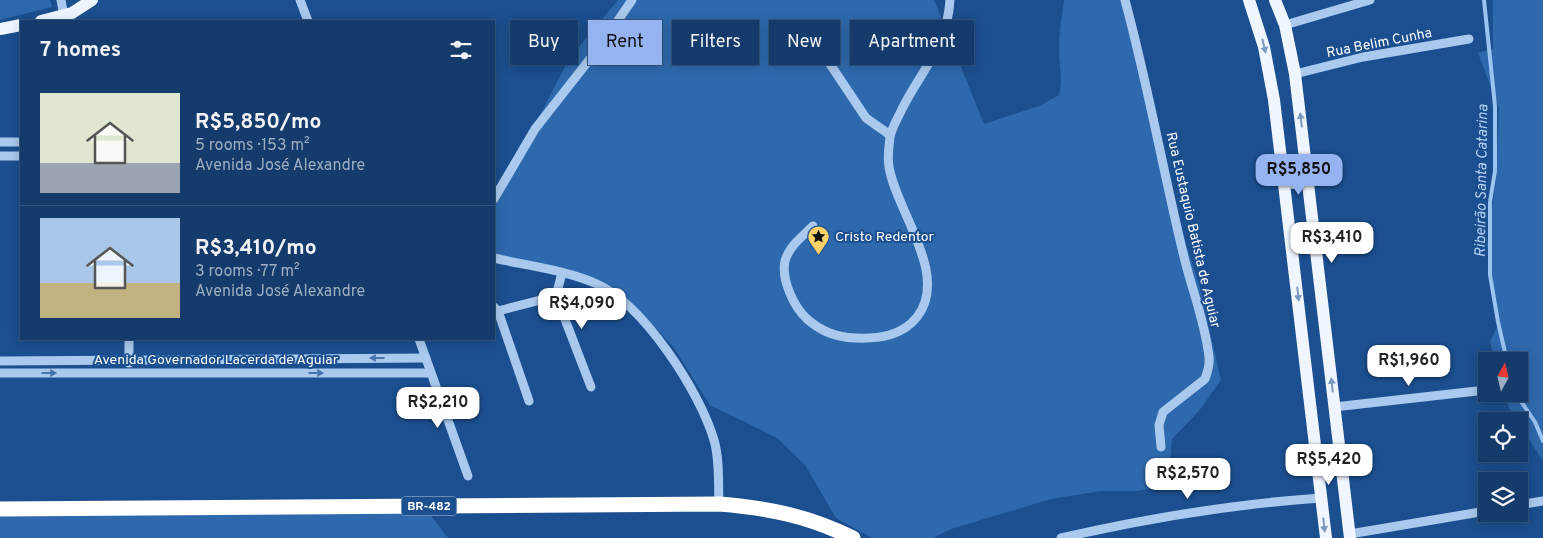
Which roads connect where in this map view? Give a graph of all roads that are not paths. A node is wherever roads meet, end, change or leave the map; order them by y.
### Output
1 (60, 0) edge
2 (92, 0) edge
3 (300, 0) edge
4 (632, 0) edge
5 (950, 0) edge
6 (1125, 0) edge
7 (1249, 0) edge
8 (1276, 0) edge
9 (1370, 0) edge
10 (64, 16) junction
11 (45, 20) edge
12 (308, 20) edge
13 (20, 25) edge
14 (1285, 26) junction
15 (0, 30) edge
16 (1469, 39) dead end
17 (831, 65) edge
18 (1295, 74) junction
19 (890, 135) junction
20 (0, 142) edge
21 (20, 142) edge
22 (0, 156) edge
23 (20, 156) edge
24 (1308, 178) junction
25 (1285, 181) junction
26 (495, 198) edge
27 (813, 226) dead end
28 (495, 258) edge
29 (562, 273) junction
30 (556, 296) junction
31 (496, 309) edge
32 (128, 340) edge
33 (419, 340) edge
34 (426, 358) junction
35 (128, 360) junction
36 (0, 361) edge
37 (129, 372) junction
38 (0, 373) edge
39 (431, 373) junction
40 (591, 387) dead end
41 (1478, 391) edge
42 (529, 401) dead end
43 (1334, 407) junction
44 (1161, 447) dead end
45 (1317, 468) junction
46 (1341, 468) junction
47 (468, 476) dead end
48 (1321, 498) junction
49 (1543, 501) edge
50 (718, 504) junction
51 (1528, 504) edge
52 (0, 509) edge
53 (1478, 512) edge
54 (1350, 536) edge
55 (853, 538) edge
56 (1061, 538) edge
57 (1326, 538) edge

1 - 10 street
2 - 10 main road
3 - 12 street
4 - 26 street
5 - 19 street
6 - 44 street, Rua Eustaquio Batista de Aguiar
7 -> 25 main road
8 - 14 main road
9 - 14 street
10 - 11 main road
13 - 15 main road
14 - 18 main road
16 - 18 street, Rua Belim Cunha
17 - 19 street
24 -> 18 main road
19 - 27 street
20 - 21 street
22 - 23 street
24 - 25 main road
43 -> 24 main road
25 -> 45 main road
28 - 29 street
29 - 30 street
29 - 50 street
30 - 31 street
30 - 40 street
31 - 42 street
32 - 35 street
33 - 34 street
34 -> 35 street, Avenida Governador Lacerda de Aguiar
34 - 39 street
35 - 36 street, Avenida Governador Lacerda de Aguiar
35 - 37 street
38 -> 37 street, Avenida Governador Lacerda de Aguiar
37 -> 39 street, Avenida Governador Lacerda de Aguiar
39 - 47 street
41 - 43 street
43 - 46 main road
45 - 46 main road
45 - 48 main road
46 - 54 main road
48 - 56 street
48 -> 57 main road
49 - 51 street
50 - 52 highway, BR-482
50 - 55 highway, BR-482
53 - 54 street

